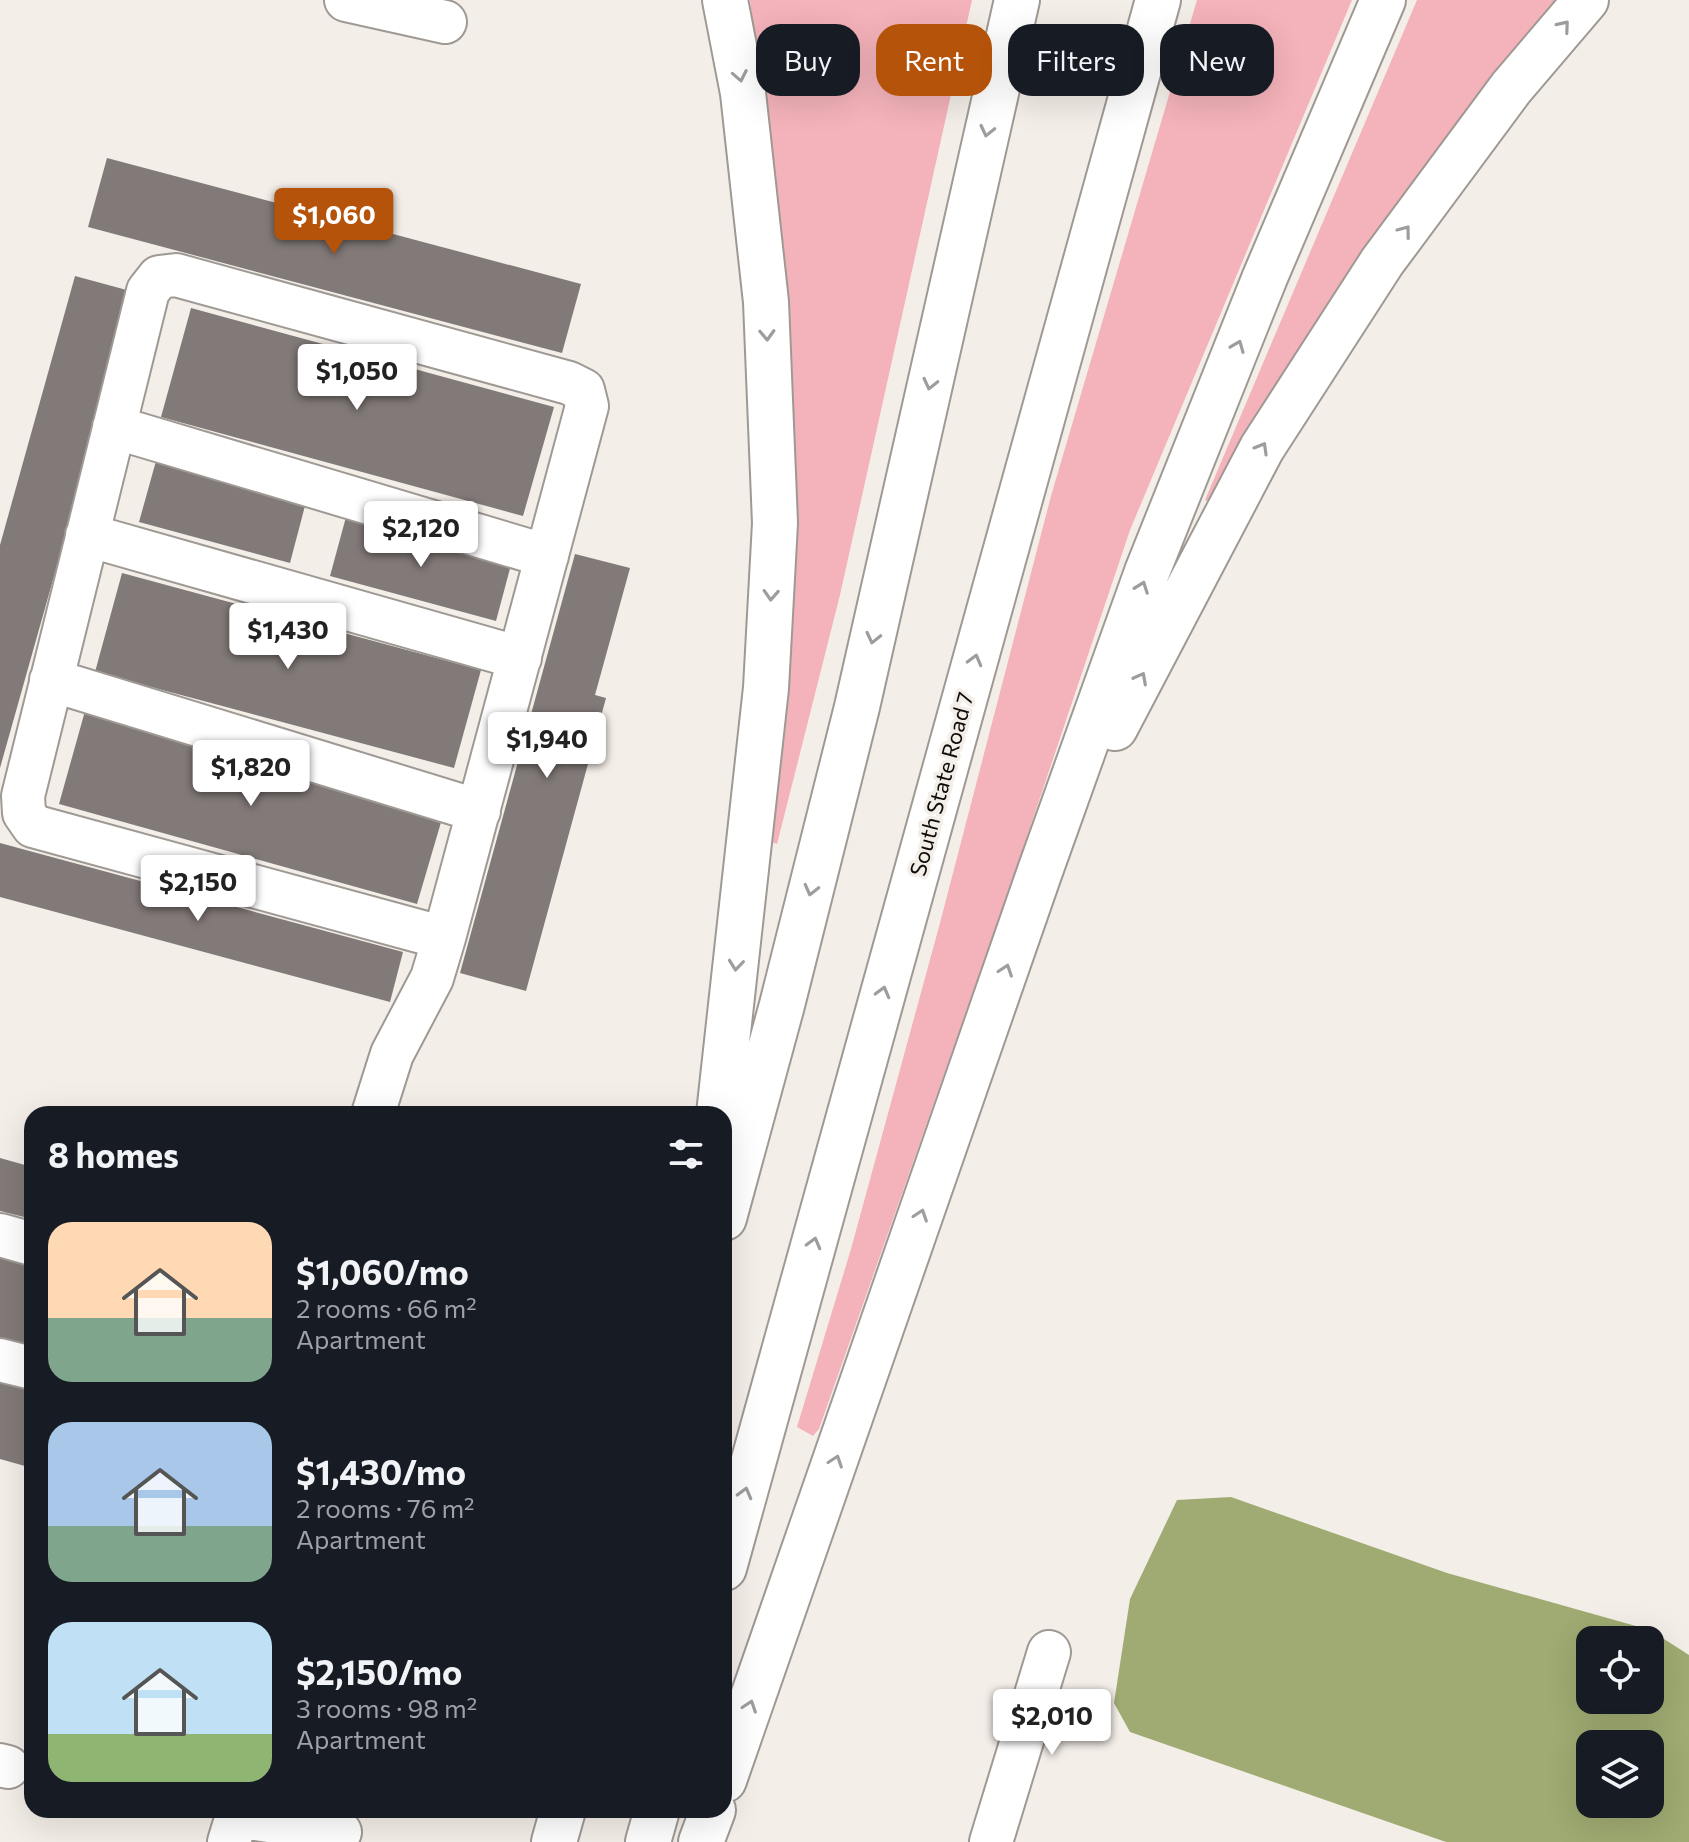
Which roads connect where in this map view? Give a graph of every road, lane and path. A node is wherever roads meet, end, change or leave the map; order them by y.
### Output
1 (346, 0) edge
2 (725, 0) edge
3 (1017, 0) edge
4 (1158, 0) edge
5 (1383, 0) edge
6 (1586, 0) edge
7 (445, 22) dead end
8 (114, 427) junction
9 (87, 535) junction
10 (547, 556) junction
11 (520, 658) junction
12 (51, 680) junction
13 (479, 811) junction
14 (1040, 871) junction
15 (444, 938) junction
16 (376, 1106) edge
17 (720, 1106) edge
18 (732, 1189) edge
19 (0, 1235) edge
20 (24, 1242) edge
21 (0, 1360) edge
22 (24, 1366) edge
23 (732, 1539) edge
24 (1049, 1652) dead end
25 (732, 1757) edge
26 (236, 1818) edge
27 (254, 1818) edge
28 (561, 1818) edge
29 (655, 1818) edge
30 (710, 1818) edge
31 (341, 1828) edge
32 (229, 1842) edge
33 (554, 1842) edge
34 (648, 1842) edge
35 (701, 1842) edge
36 (991, 1842) edge

1 - 7 street
2 -> 17 main road
3 -> 18 main road
23 -> 4 main road, South State Road 7
14 -> 5 main road
14 -> 6 main road
8 - 9 street
8 - 10 street
8 - 10 street
9 - 11 street
9 - 12 street
10 - 11 street
11 - 13 street
12 - 13 street
12 - 15 street
13 - 15 street
25 -> 14 main road
15 - 16 street
19 - 20 street
21 - 22 street
24 - 36 street
26 - 32 street
27 - 31 street
28 - 33 main road
29 - 34 main road
30 - 35 main road

